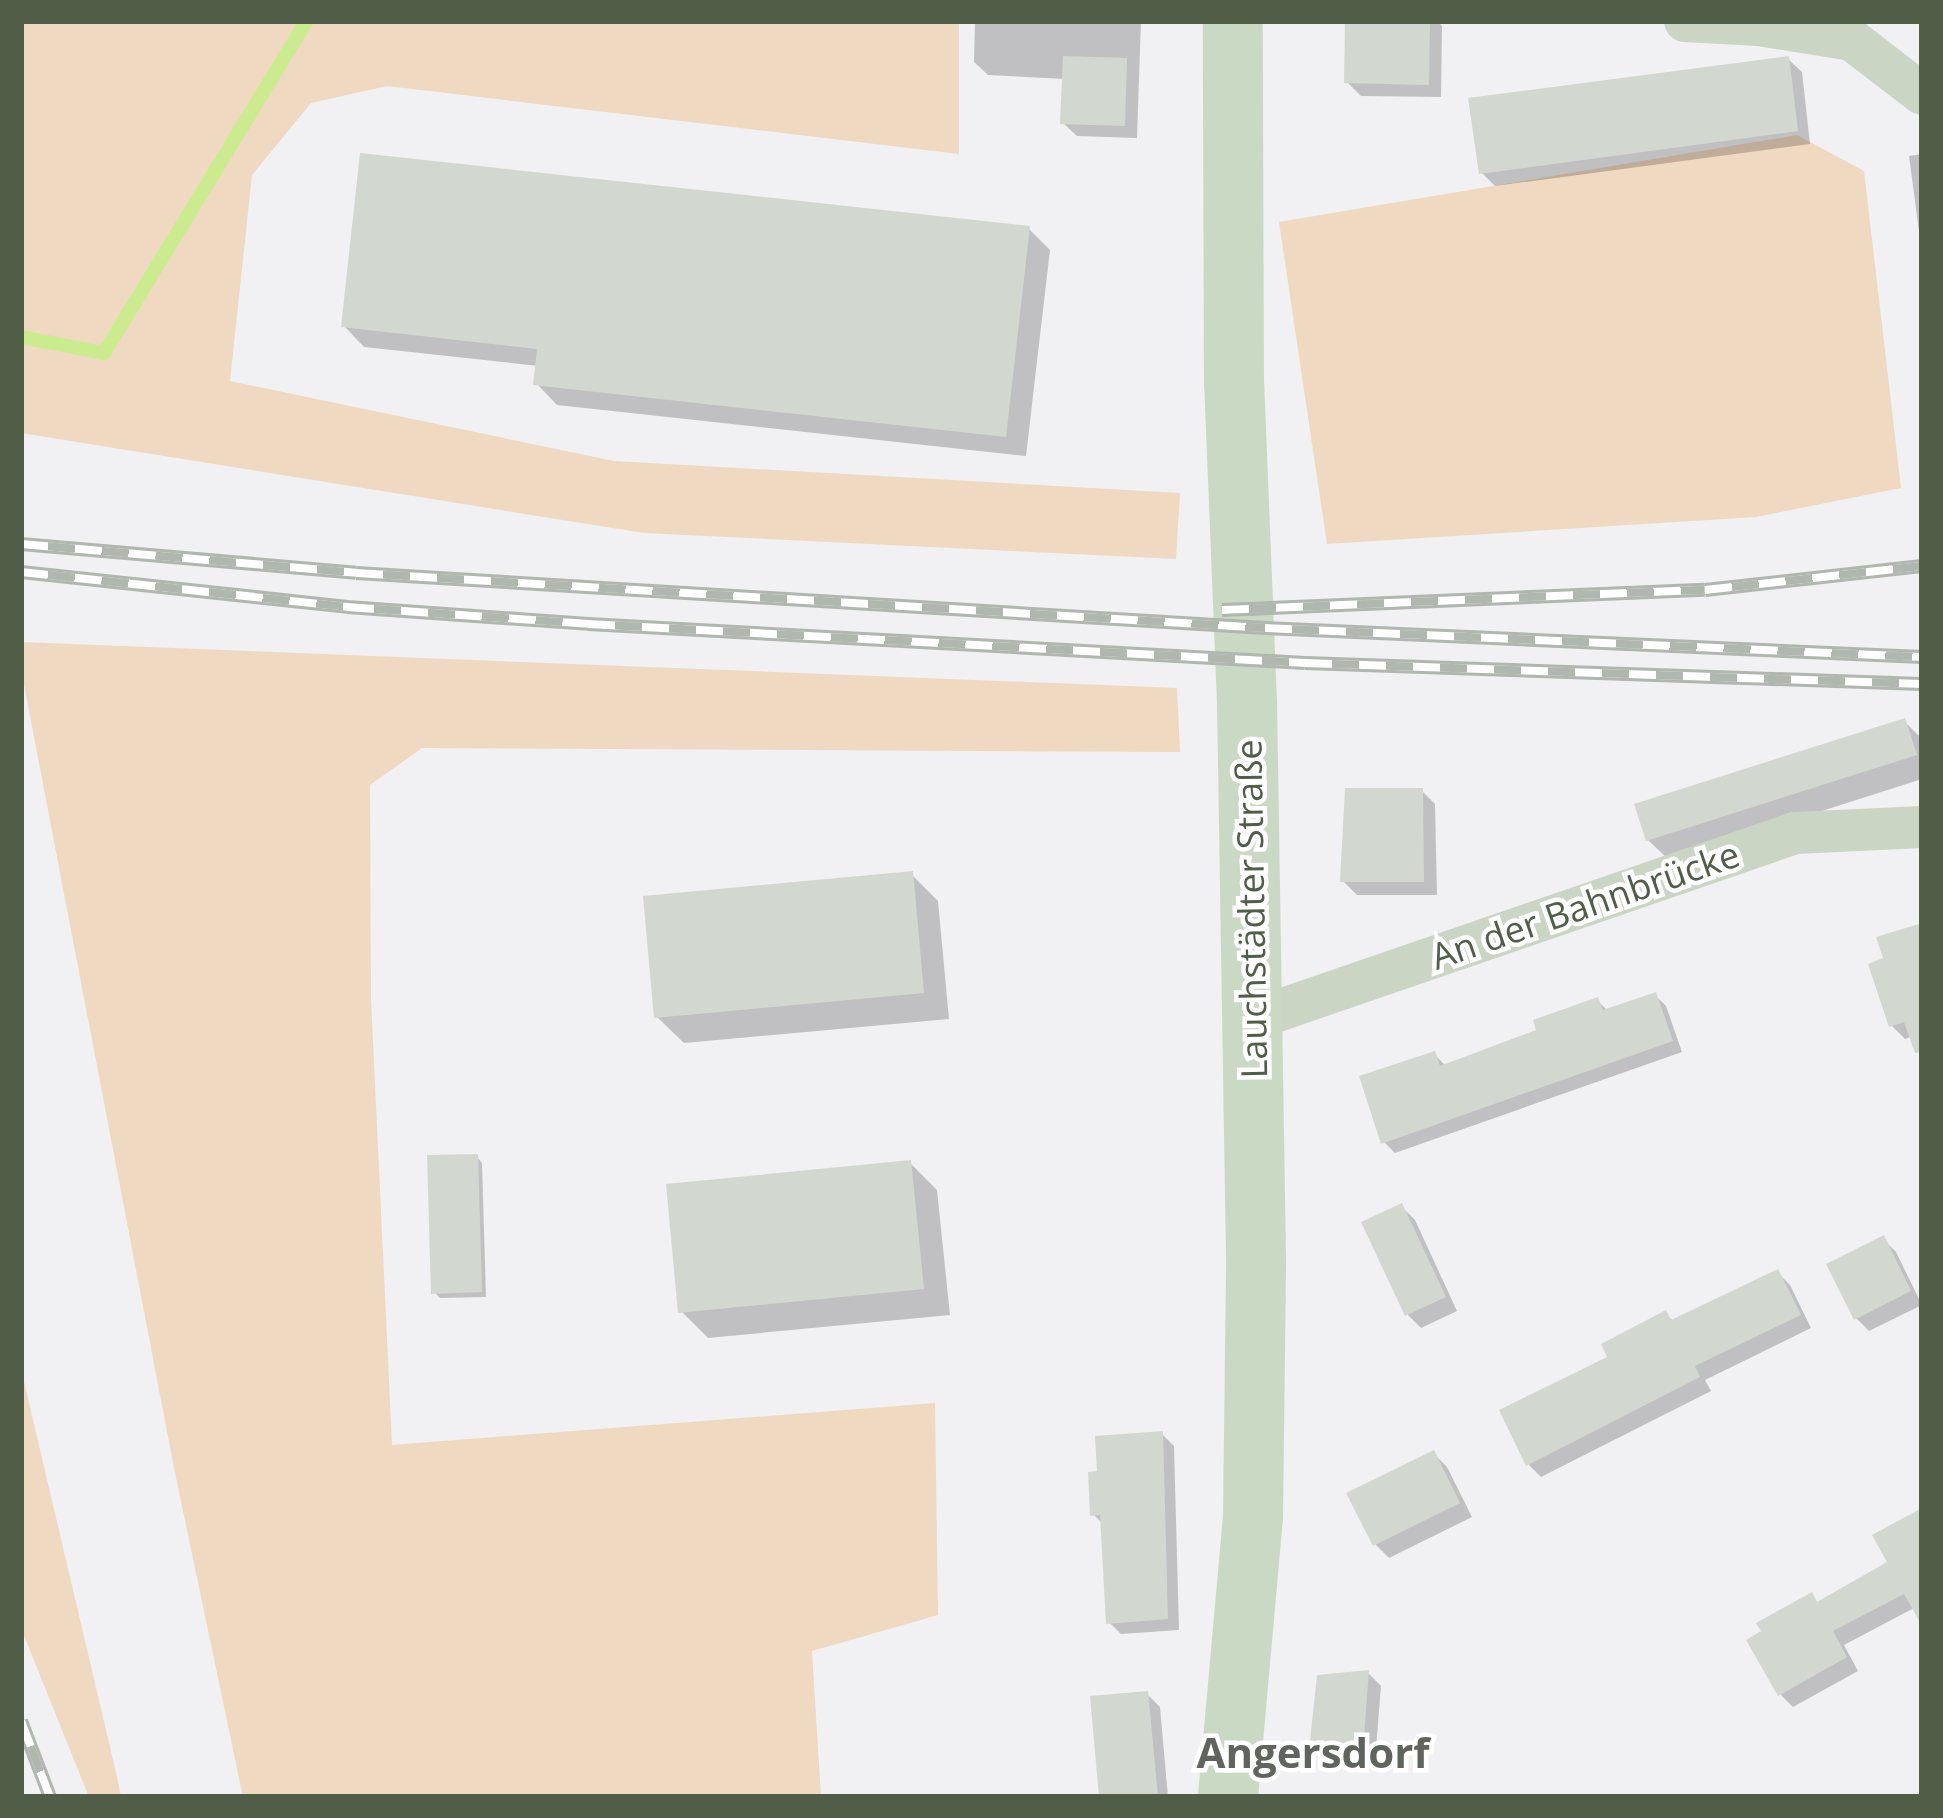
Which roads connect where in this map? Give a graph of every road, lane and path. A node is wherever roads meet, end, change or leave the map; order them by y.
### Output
1 (1233, 21) edge
2 (1685, 21) edge
3 (1922, 94) edge
4 (1922, 827) edge
5 (1254, 1019) junction
6 (1228, 1797) edge

1 - 5 main road, Lauchstädter Straße
2 - 3 street
4 - 5 street, An der Bahnbrücke
5 - 6 main road, Lauchstädter Straße

